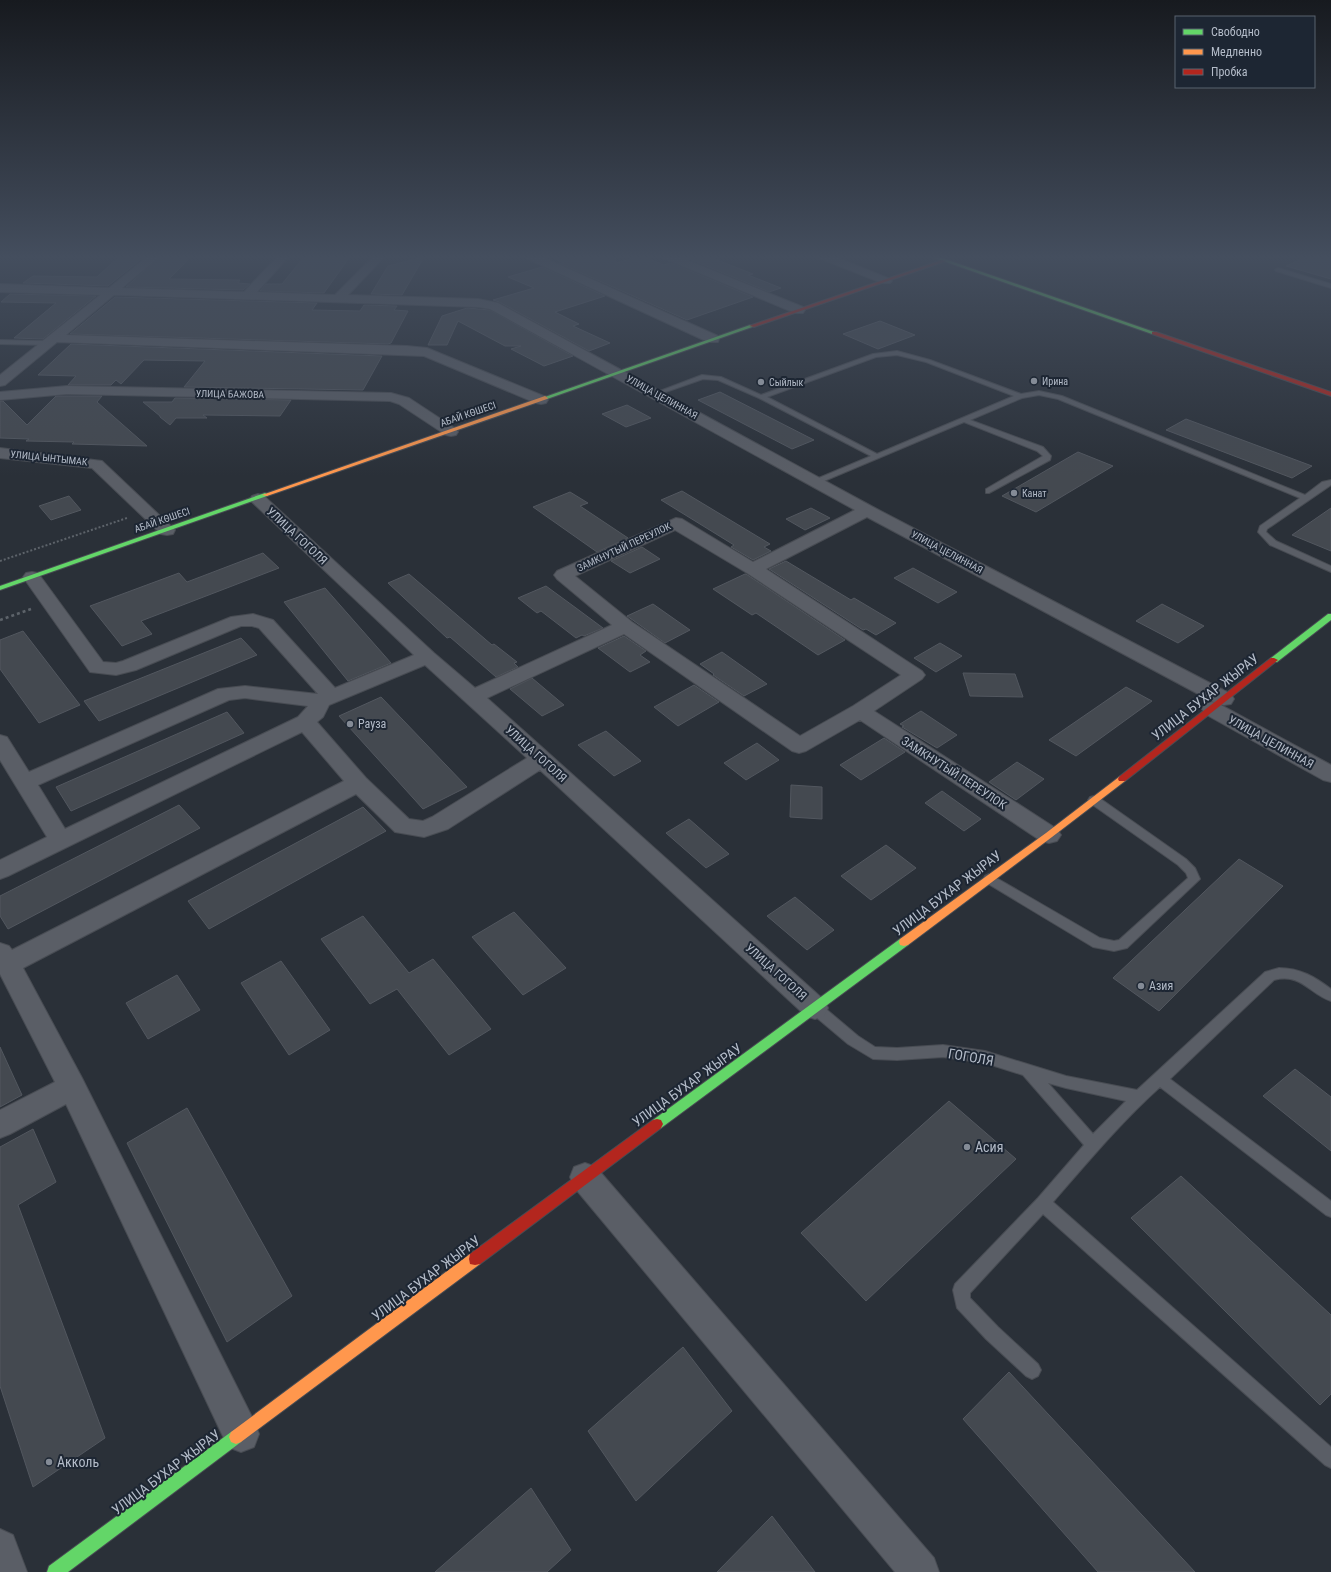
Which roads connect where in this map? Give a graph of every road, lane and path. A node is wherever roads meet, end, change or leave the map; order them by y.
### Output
1 (65, 329) edge
2 (538, 329) edge
3 (690, 329) edge
4 (744, 329) edge
5 (1143, 329) edge
6 (713, 340) junction
7 (51, 341) junction
8 (0, 342) edge
9 (619, 373) junction
10 (0, 382) edge
11 (655, 394) junction
12 (1331, 394) edge
13 (0, 396) edge
14 (1020, 396) junction
15 (762, 397) junction
16 (542, 400) junction
17 (965, 420) junction
18 (451, 432) junction
19 (0, 453) edge
20 (878, 457) junction
21 (817, 482) junction
22 (1331, 482) edge
23 (989, 491) dead end
24 (1306, 498) junction
25 (258, 499) junction
26 (867, 510) junction
27 (147, 511) junction
28 (167, 530) junction
29 (0, 561) edge
30 (752, 569) junction
31 (1331, 569) edge
32 (32, 577) junction
33 (0, 588) edge
34 (50, 602) junction
35 (1331, 616) edge
36 (0, 620) edge
37 (625, 626) junction
38 (427, 657) junction
39 (473, 697) junction
40 (325, 698) junction
41 (1218, 704) junction
42 (860, 712) junction
43 (305, 722) junction
44 (0, 742) edge
45 (542, 759) junction
46 (1331, 775) edge
47 (25, 782) junction
48 (358, 783) junction
49 (1094, 800) junction
50 (1049, 835) junction
51 (60, 840) junction
52 (0, 870) edge
53 (989, 879) junction
54 (4, 958) edge
55 (1331, 996) edge
56 (815, 1008) junction
57 (1027, 1071) junction
58 (1160, 1079) junction
59 (72, 1088) junction
60 (1138, 1097) junction
61 (0, 1125) edge
62 (1093, 1146) junction
63 (585, 1177) junction
64 (1043, 1203) junction
65 (1331, 1210) edge
66 (1032, 1370) dead end
67 (241, 1434) junction
68 (1331, 1459) edge
69 (0, 1548) edge
70 (8, 1572) edge
71 (55, 1572) edge
72 (920, 1572) edge

1 - 7 street
2 - 9 street, УЛИЦА ЦЕЛИННАЯ
3 - 6 street
4 - 6 street, АБАЙ КӨШЕСІ
5 - 12 street
6 - 9 street, АБАЙ КӨШЕСІ
7 - 8 lane
7 - 10 street
7 - 16 street
9 - 11 street, УЛИЦА ЦЕЛИННАЯ
9 - 16 street, АБАЙ КӨШЕСІ
11 - 15 lane
11 - 21 street, УЛИЦА ЦЕЛИННАЯ
13 - 18 street, УЛИЦА БАЖОВА
14 - 15 lane
14 - 17 lane
14 - 24 lane
15 - 20 lane
16 - 18 street, АБАЙ КӨШЕСІ
17 - 20 lane
17 - 23 lane
18 - 25 street, АБАЙ КӨШЕСІ
19 - 27 street, УЛИЦА ЫНТЫМАК
20 - 21 lane
21 - 26 street, УЛИЦА ЦЕЛИННАЯ
22 - 24 lane
24 - 31 lane
25 - 28 street, АБАЙ КӨШЕСІ
25 - 38 street, УЛИЦА ГОГОЛЯ
26 - 30 street
26 - 41 street, УЛИЦА ЦЕЛИННАЯ
27 - 28 street, УЛИЦА ЫНТЫМАК
27 - 29 path
28 - 32 street, АБАЙ КӨШЕСІ
30 - 37 street, ЗАМКНУТЫЙ ПЕРЕУЛОК
30 - 42 street, ЗАМКНУТЫЙ ПЕРЕУЛОК
32 - 33 street, АБАЙ КӨШЕСІ
32 - 34 street
34 - 36 path
34 - 40 street
35 - 41 street, УЛИЦА БУХАР ЖЫРАУ
37 - 39 street
37 - 42 street, ЗАМКНУТЫЙ ПЕРЕУЛОК
38 - 39 street, УЛИЦА ГОГОЛЯ
38 - 40 street
39 - 45 street, УЛИЦА ГОГОЛЯ
40 - 43 street
40 - 47 street
41 - 46 street, УЛИЦА ЦЕЛИННАЯ
41 - 49 street, УЛИЦА БУХАР ЖЫРАУ
42 - 50 street, ЗАМКНУТЫЙ ПЕРЕУЛОК
43 - 48 street
43 - 51 street
44 - 47 street
45 - 48 street
45 - 56 street, УЛИЦА ГОГОЛЯ
47 - 51 street
48 - 54 street
49 - 50 street, УЛИЦА БУХАР ЖЫРАУ
49 - 53 lane
50 - 53 street, УЛИЦА БУХАР ЖЫРАУ
51 - 52 street
53 - 56 street, УЛИЦА БУХАР ЖЫРАУ
54 - 59 street
55 - 58 lane
56 - 57 lane, ГОГОЛЯ
56 - 63 street, УЛИЦА БУХАР ЖЫРАУ
57 - 60 lane, ГОГОЛЯ
57 - 62 lane
58 - 60 lane
58 - 65 lane
59 - 61 street
59 - 67 street
60 - 62 lane
62 - 64 lane
63 - 67 street, УЛИЦА БУХАР ЖЫРАУ
63 - 72 street
64 - 66 lane
64 - 68 lane
67 - 71 street, УЛИЦА БУХАР ЖЫРАУ
69 - 70 street

